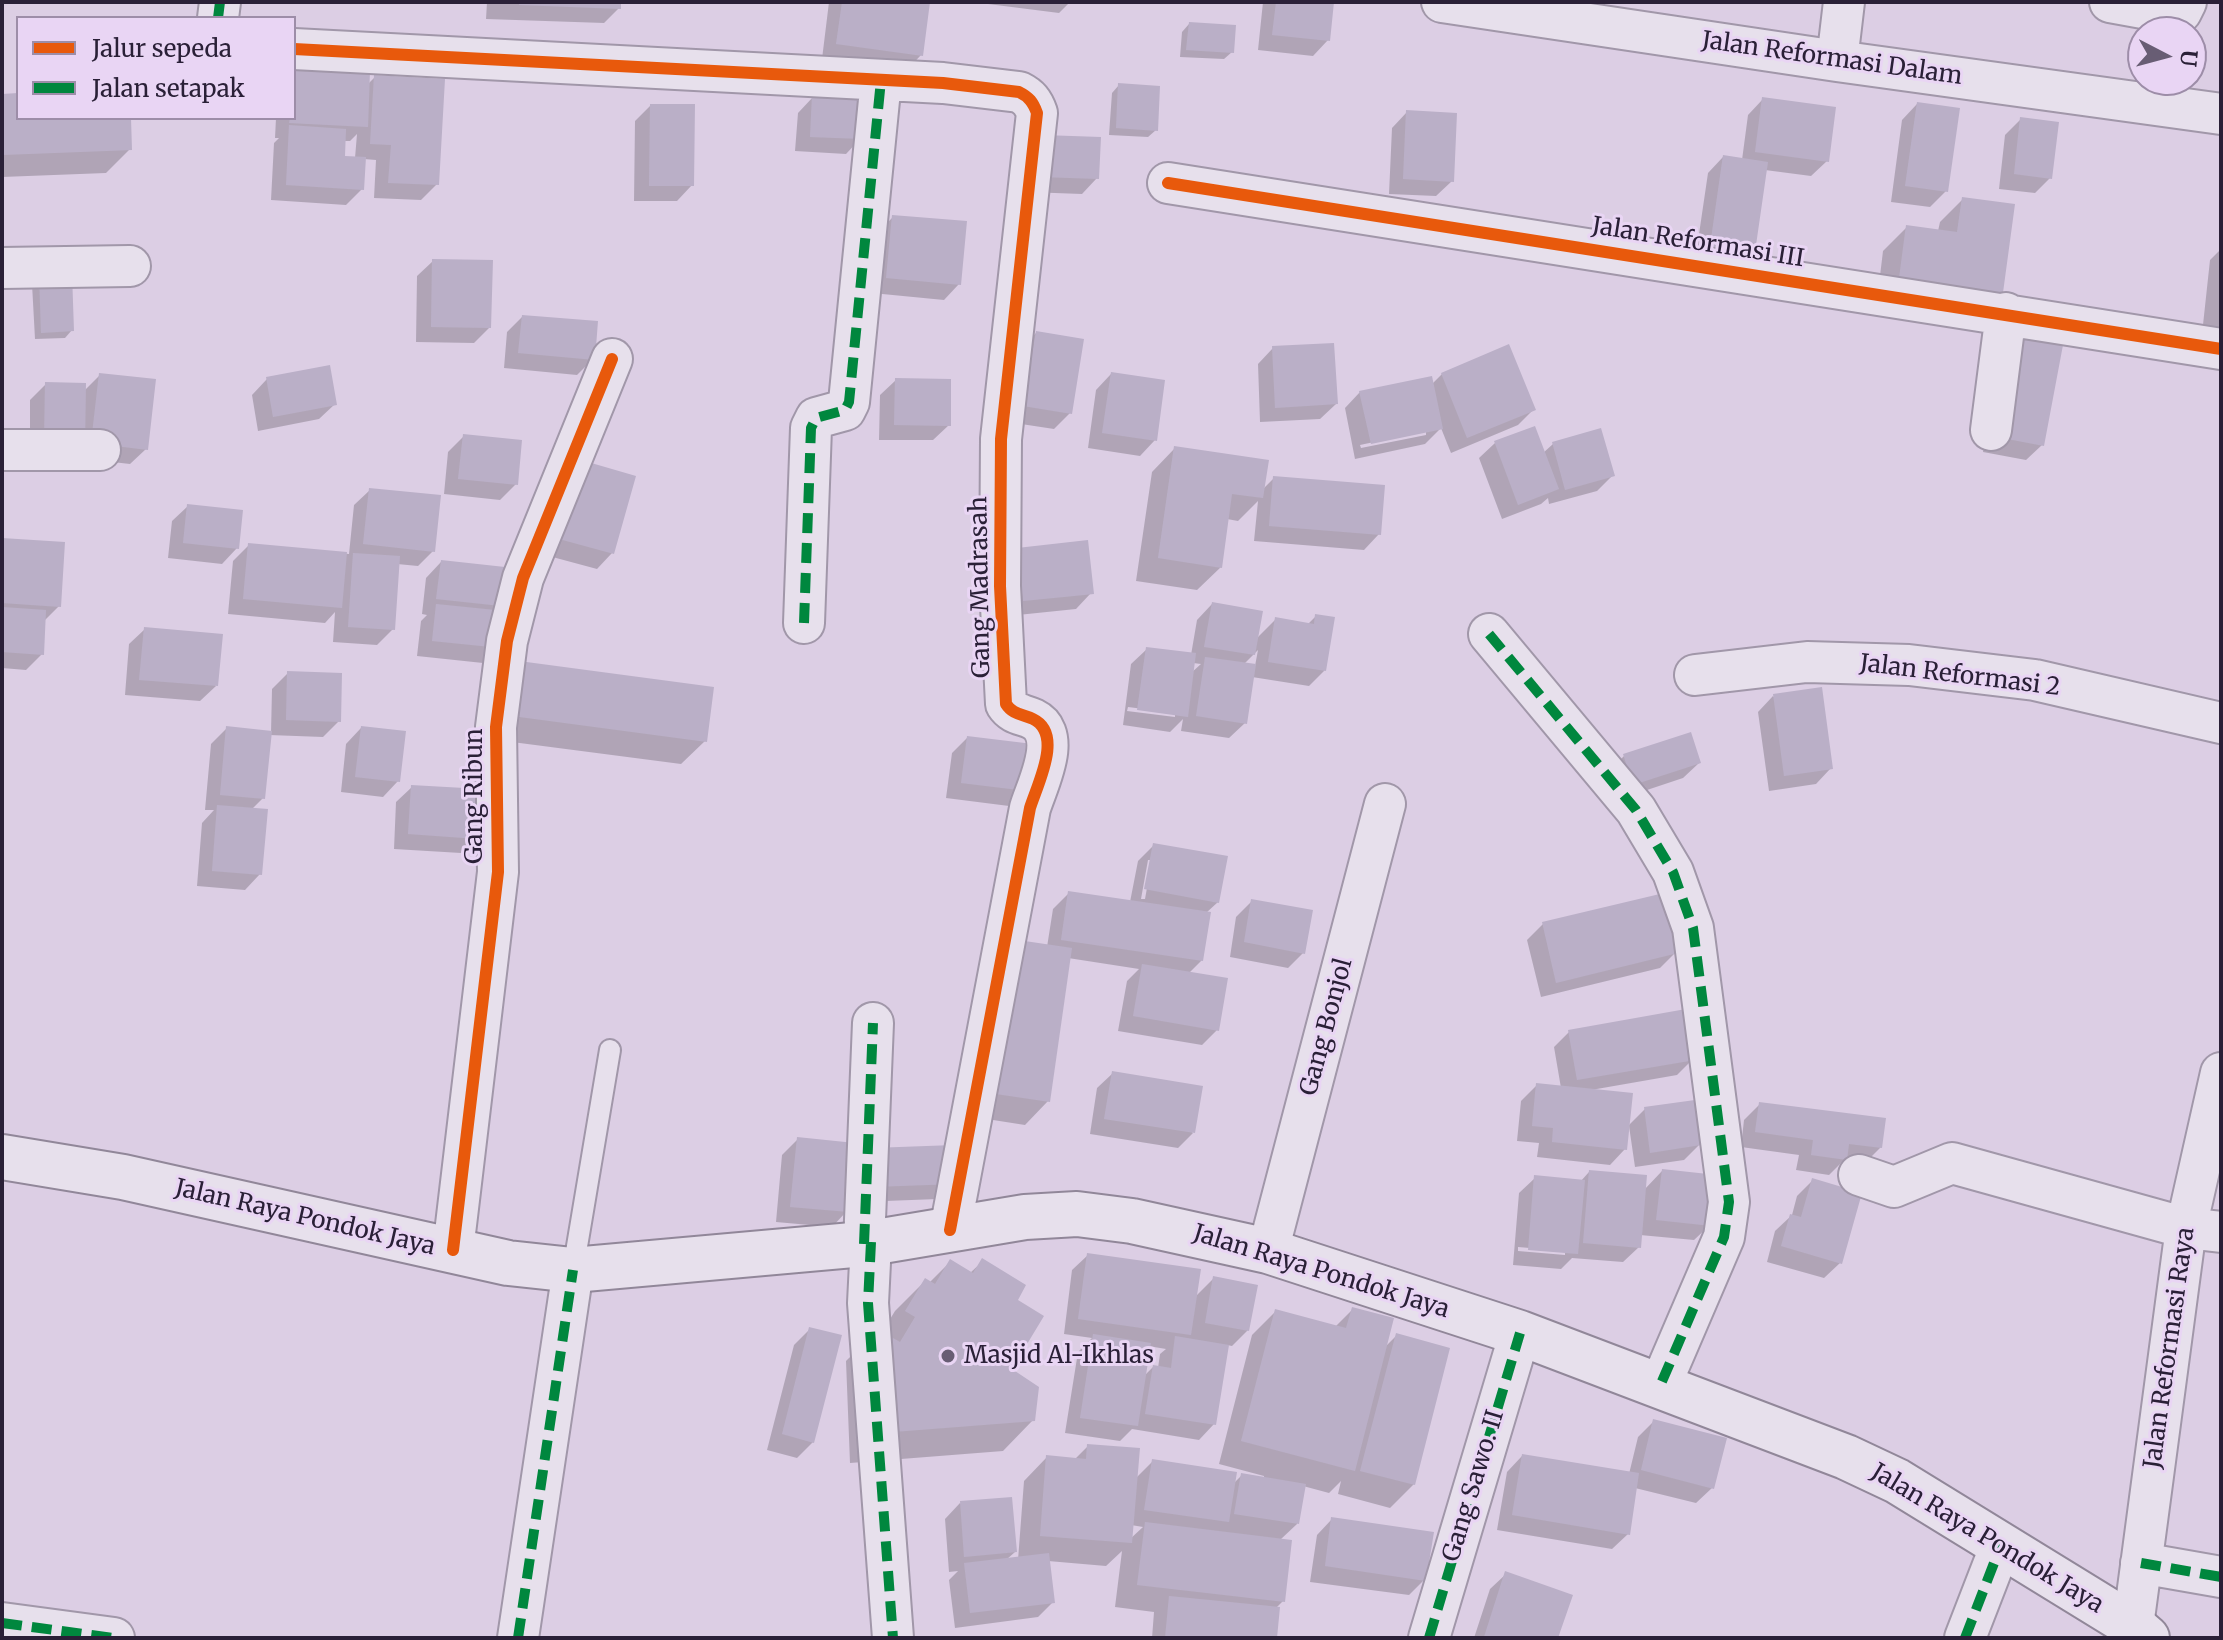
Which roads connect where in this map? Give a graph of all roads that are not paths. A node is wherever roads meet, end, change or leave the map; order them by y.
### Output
1 (1442, 2) edge
2 (1844, 2) edge
3 (2110, 2) edge
4 (2186, 2) edge
5 (296, 49) edge
6 (1837, 61) junction
7 (881, 80) junction
8 (2221, 114) edge
9 (1168, 183) dead end
10 (130, 266) dead end
11 (2, 268) edge
12 (2006, 313) junction
13 (2221, 349) edge
14 (612, 359) dead end
15 (1991, 430) dead end
16 (2, 450) edge
17 (100, 450) dead end
18 (804, 623) dead end
19 (1489, 634) dead end
20 (1695, 675) dead end
21 (2221, 723) edge
22 (1385, 804) dead end
23 (873, 1023) dead end
24 (610, 1050) dead end
25 (2221, 1073) edge
26 (2, 1157) edge
27 (1859, 1175) dead end
28 (950, 1230) junction
29 (2203, 1230) edge
30 (868, 1243) junction
31 (453, 1250) junction
32 (1268, 1251) junction
33 (573, 1270) junction
34 (1520, 1333) junction
35 (1660, 1386) junction
36 (2001, 1545) junction
37 (2141, 1563) junction
38 (2221, 1577) edge
39 (2, 1623) edge
40 (2140, 1632) edge
41 (114, 1638) edge
42 (518, 1638) edge
43 (893, 1638) edge
44 (1429, 1638) edge
45 (1965, 1638) edge

1 - 6 street, Jalan Reformasi Dalam
2 - 6 street
3 - 4 street
5 - 7 street
6 - 8 street, Jalan Reformasi Dalam
7 - 18 street
7 - 28 street, Gang Madrasah
9 - 12 street, Jalan Reformasi III
10 - 11 street
12 - 13 street, Jalan Reformasi III
12 - 15 street
14 - 31 street, Gang Ribun
16 - 17 street
19 - 35 street
20 - 21 street, Jalan Reformasi 2
22 - 32 street, Gang Bonjol
23 - 30 street
24 - 33 lane
25 - 29 street, Jalan Reformasi Raya
26 - 31 main road, Jalan Raya Pondok Jaya
27 - 29 street
28 - 30 main road, Jalan Raya Pondok Jaya
28 - 32 main road, Jalan Raya Pondok Jaya
29 - 37 street, Jalan Reformasi Raya
30 - 33 main road, Jalan Raya Pondok Jaya
30 - 43 street
31 - 33 main road, Jalan Raya Pondok Jaya
32 - 34 main road, Jalan Raya Pondok Jaya
33 - 42 street
34 - 35 main road, Jalan Raya Pondok Jaya
34 - 44 street, Gang Sawo. II
35 - 36 main road, Jalan Raya Pondok Jaya
36 - 40 main road, Jalan Raya Pondok Jaya
36 - 45 street
37 - 38 street
37 - 40 street, Jalan Reformasi Raya
39 - 41 street

